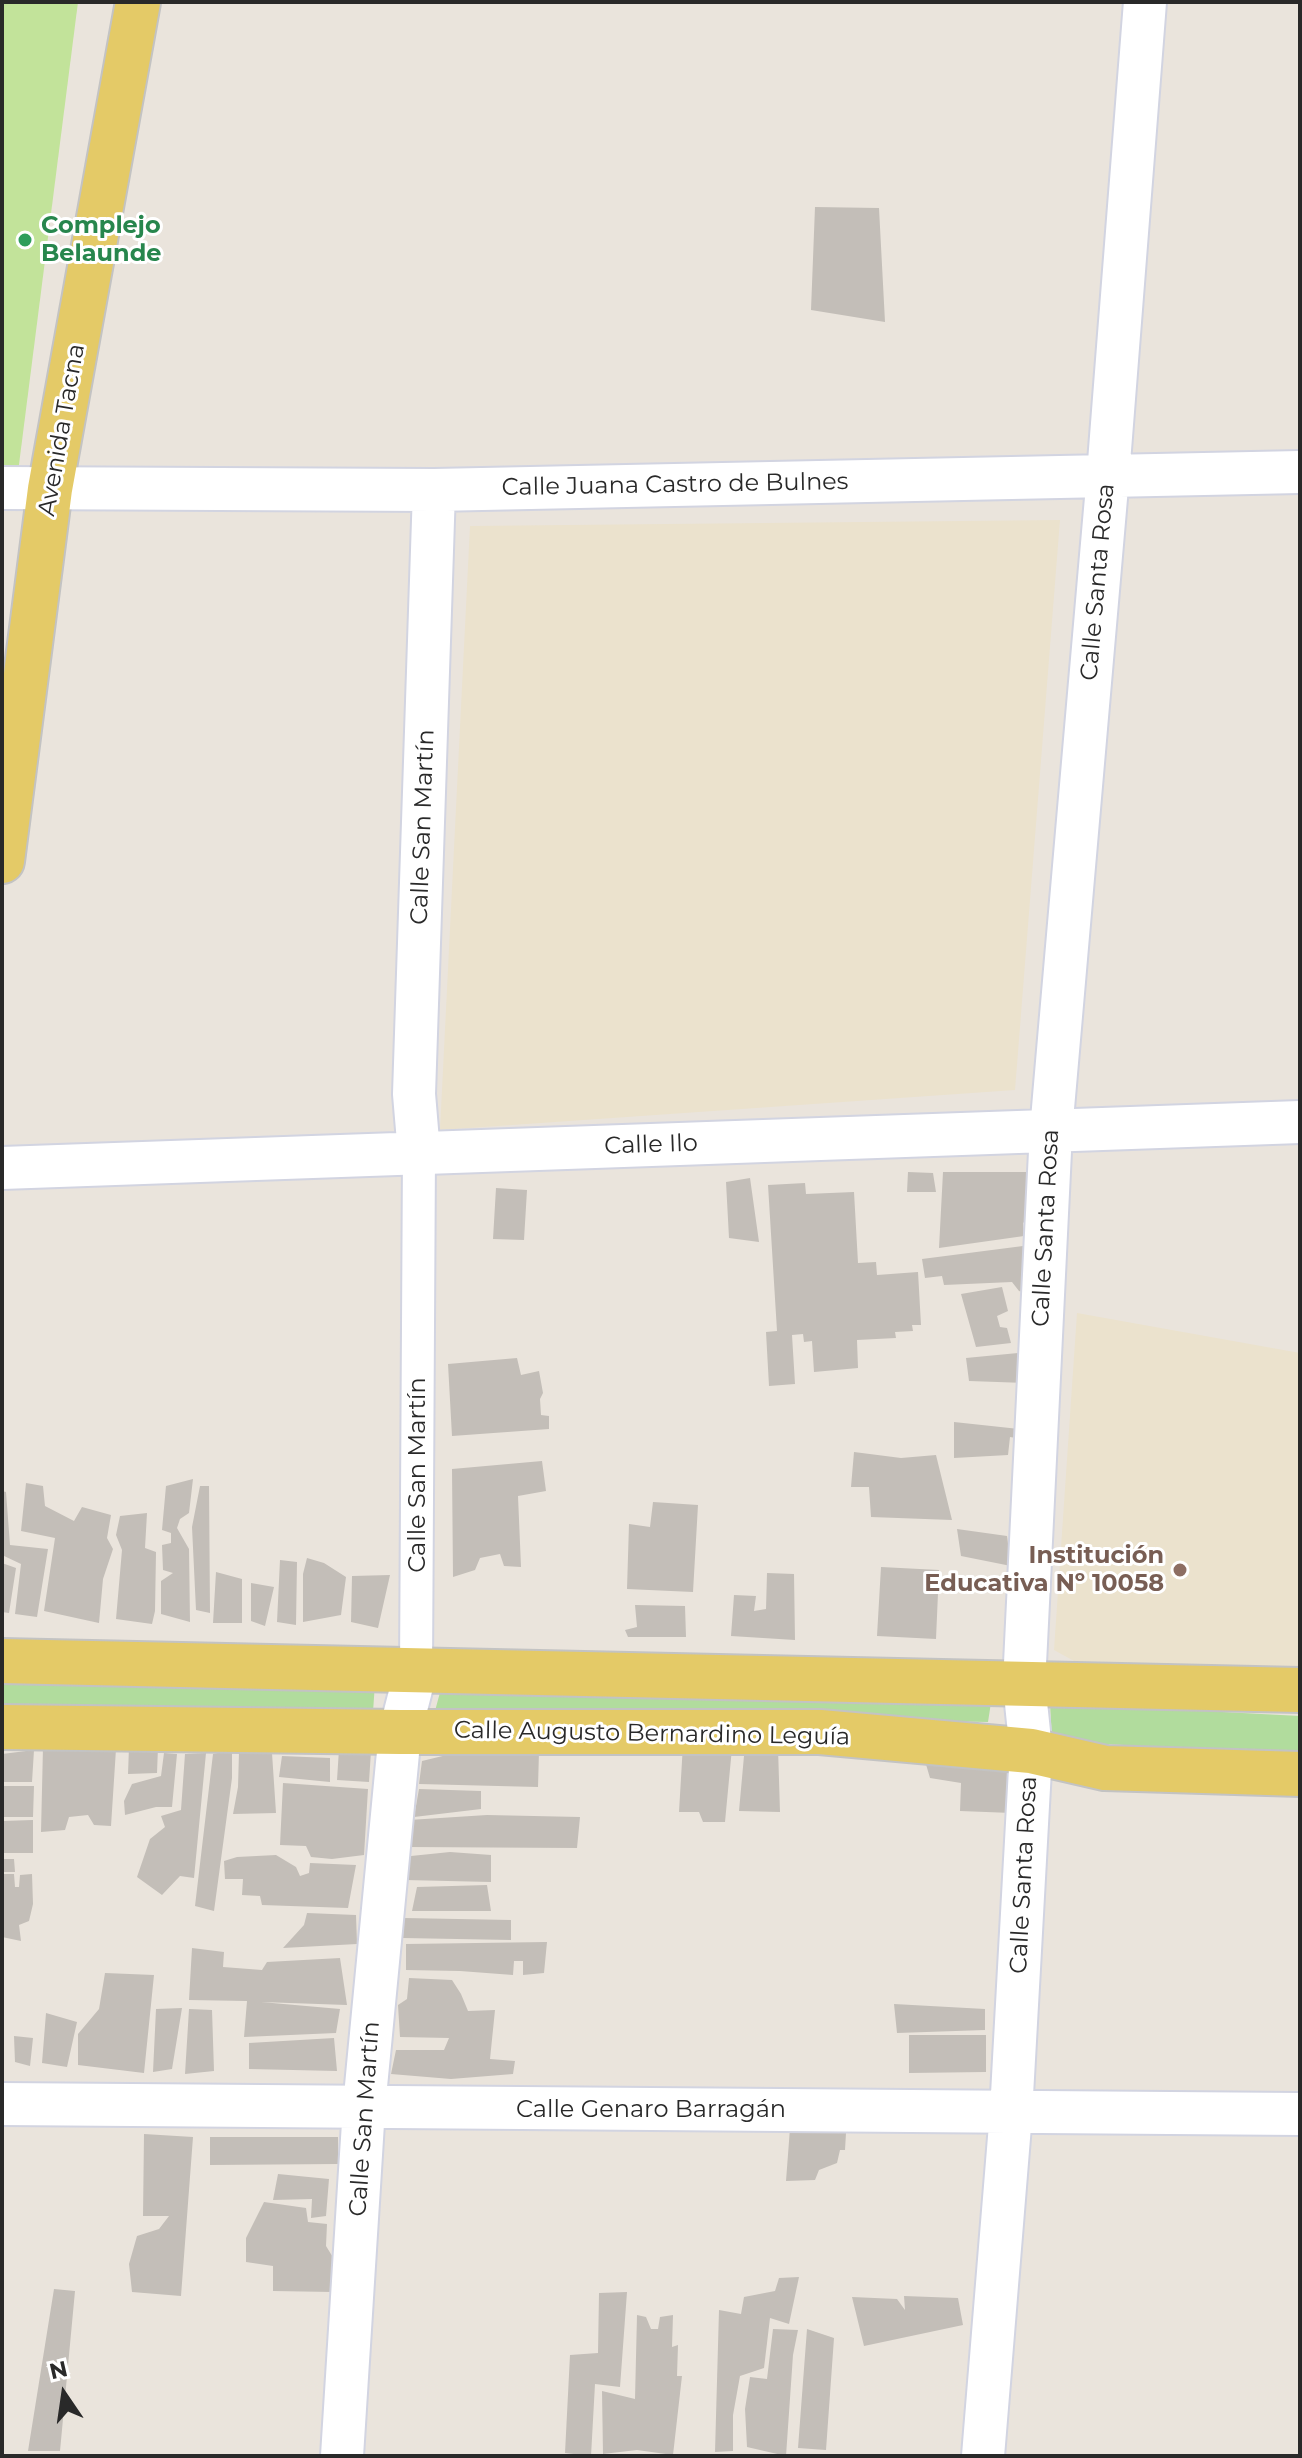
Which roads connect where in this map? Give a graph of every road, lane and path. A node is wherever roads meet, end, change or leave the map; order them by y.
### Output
1 (138, 2) edge
2 (1145, 2) edge
3 (1300, 472) edge
4 (1108, 475) junction
5 (2, 488) edge
6 (50, 489) junction
7 (434, 490) junction
8 (2, 861) edge
9 (1300, 1122) edge
10 (1051, 1131) junction
11 (419, 1153) junction
12 (2, 1168) edge
13 (2, 1661) edge
14 (416, 1670) junction
15 (1024, 1684) junction
16 (1300, 1690) edge
17 (2, 1727) edge
18 (400, 1732) junction
19 (1031, 1751) junction
20 (1300, 1774) edge
21 (2, 2104) edge
22 (364, 2107) junction
23 (1011, 2113) junction
24 (1300, 2114) edge
25 (342, 2456) edge
26 (983, 2456) edge

1 - 6 main road, Avenida Tacna
2 - 4 street, Calle Santa Rosa
3 - 4 street, Calle Juana Castro de Bulnes
4 - 7 street, Calle Juana Castro de Bulnes
4 - 10 street, Calle Santa Rosa
5 - 6 street, Calle Juana Castro de Bulnes
6 - 7 street, Calle Juana Castro de Bulnes
6 - 8 main road, Avenida Tacna
7 - 11 street, Calle San Martín
9 - 10 street, Calle Ilo
10 - 11 street, Calle Ilo
10 - 15 street, Calle Santa Rosa
11 - 12 street, Calle Ilo
11 - 14 street, Calle San Martín
13 - 14 main road
14 - 15 main road
14 - 18 street, Calle San Martín
15 - 16 main road
15 - 19 street, Calle Santa Rosa
17 - 18 main road, Calle Augusto Bernardino Leguía
18 - 19 main road, Calle Augusto Bernardino Leguía
18 - 22 street, Calle San Martín
19 - 20 main road, Calle Augusto Bernardino Leguía
19 - 23 street, Calle Santa Rosa
21 - 22 street, Calle Genaro Barragán
22 - 23 street, Calle Genaro Barragán
22 - 25 street, Calle San Martín
23 - 24 street, Calle Genaro Barragán
23 - 26 street, Calle Santa Rosa

